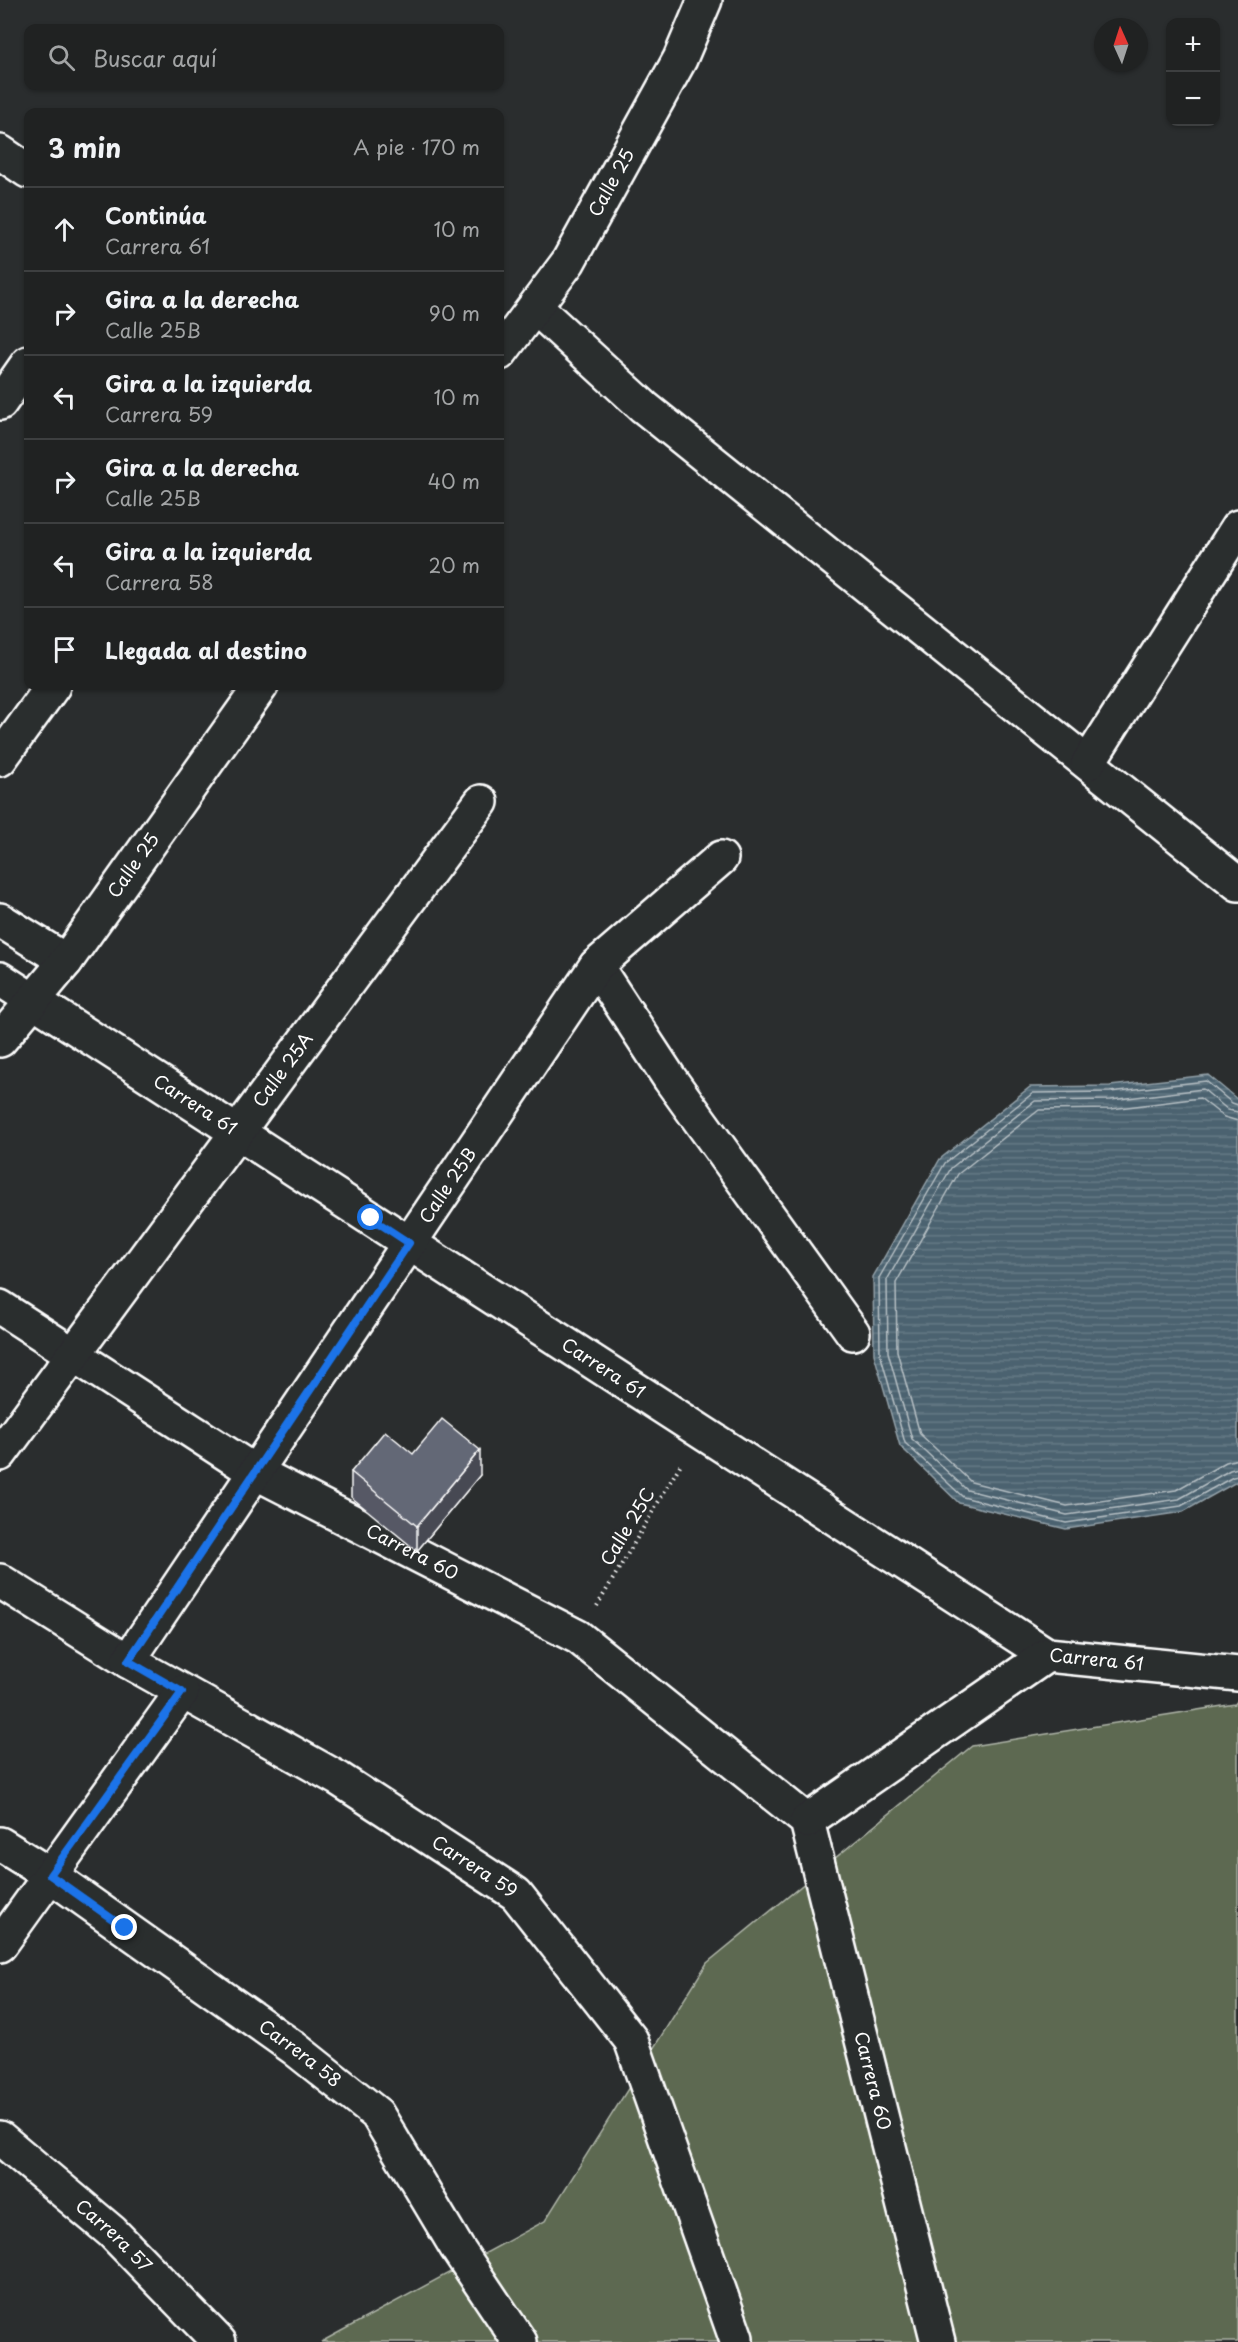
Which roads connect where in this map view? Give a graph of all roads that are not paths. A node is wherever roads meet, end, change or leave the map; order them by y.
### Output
1 (680, 0) edge
2 (705, 0) edge
3 (681, 59) junction
4 (0, 152) edge
5 (24, 168) edge
6 (535, 307) junction
7 (504, 348) edge
8 (24, 369) edge
9 (0, 403) edge
10 (1238, 527) edge
11 (50, 690) edge
12 (258, 690) edge
13 (0, 759) edge
14 (1088, 763) junction
15 (481, 802) dead end
16 (721, 858) dead end
17 (1238, 884) edge
18 (0, 920) edge
19 (66, 961) junction
20 (596, 966) junction
21 (0, 980) edge
22 (32, 1000) junction
23 (0, 1040) edge
24 (237, 1132) junction
25 (409, 1243) junction
26 (0, 1307) edge
27 (853, 1333) dead end
28 (73, 1355) junction
29 (0, 1454) edge
30 (255, 1472) junction
31 (0, 1581) edge
32 (1047, 1655) junction
33 (128, 1661) junction
34 (1238, 1674) edge
35 (182, 1692) junction
36 (807, 1821) junction
37 (0, 1844) edge
38 (50, 1875) junction
39 (0, 1945) edge
40 (0, 2138) edge
41 (736, 2338) dead end
42 (219, 2342) edge
43 (520, 2342) edge
44 (938, 2342) edge

1 - 3 street
2 - 3 street, Calle 25
3 - 6 street, Calle 25
4 - 5 street
6 - 7 street, Calle 25
6 - 14 street
8 - 9 street
10 - 14 street
11 - 13 street
12 - 19 street, Calle 25
14 - 17 street
15 - 24 street, Calle 25A
16 - 20 street, Calle 25B
18 - 19 street
19 - 22 street, Calle 25
20 - 25 street, Calle 25B
20 - 27 street
21 - 22 street, Carrera 61
22 - 23 street, Calle 25
22 - 24 street, Carrera 61
24 - 25 street, Carrera 61
24 - 28 street, Calle 25A
25 - 30 street, Calle 25B
25 - 32 street, Carrera 61
26 - 28 street, Carrera 60
28 - 29 street, Calle 25A
28 - 30 street, Carrera 60
30 - 33 street, Calle 25B
30 - 36 street, Carrera 60
31 - 33 street, Carrera 59
32 - 34 street, Carrera 61
32 - 36 street
33 - 35 street, Carrera 59
35 - 38 street
35 - 41 street, Carrera 59
36 - 44 street, Carrera 60
37 - 38 street, Carrera 58
38 - 39 street
38 - 43 street, Carrera 58
40 - 42 street, Carrera 57

